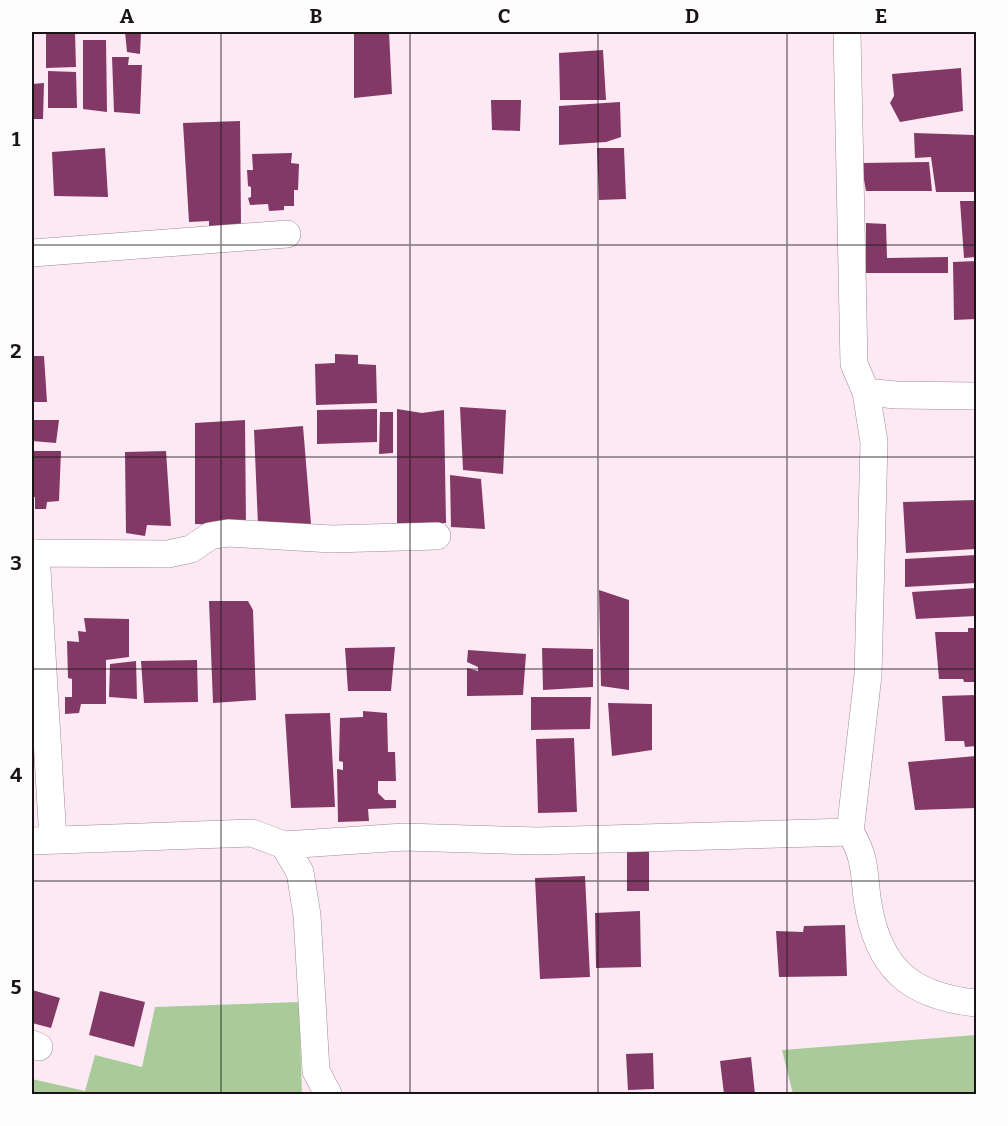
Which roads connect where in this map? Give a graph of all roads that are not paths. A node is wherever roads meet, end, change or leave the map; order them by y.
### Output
1 (847, 32) edge
2 (287, 234) dead end
3 (32, 253) edge
4 (866, 392) junction
5 (976, 396) edge
6 (437, 536) dead end
7 (34, 553) edge
8 (850, 832) junction
9 (42, 840) edge
10 (284, 845) junction
11 (976, 1003) edge
12 (328, 1095) edge

1 - 4 street
2 - 3 street
4 - 5 street
4 - 8 street
6 - 7 street
7 - 9 street
8 - 10 street
8 - 11 street
9 - 10 street
10 - 12 street

